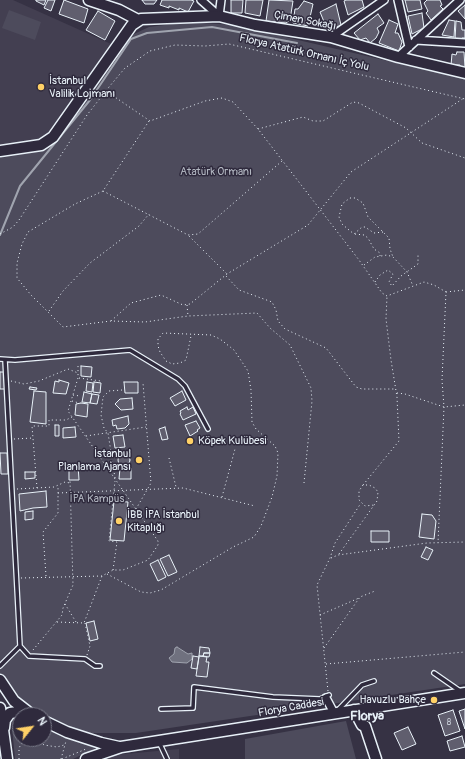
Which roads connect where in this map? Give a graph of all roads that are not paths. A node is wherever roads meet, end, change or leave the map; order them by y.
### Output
1 (89, 0) edge
2 (111, 0) edge
3 (201, 0) edge
4 (221, 0) edge
5 (384, 0) edge
6 (398, 0) edge
7 (460, 0) edge
8 (119, 10) junction
9 (219, 16) junction
10 (138, 20) junction
11 (331, 37) junction
12 (416, 40) junction
13 (465, 43) edge
14 (409, 47) junction
15 (398, 57) junction
16 (465, 73) edge
17 (0, 151) edge
18 (0, 359) edge
19 (5, 360) junction
20 (208, 429) dead end
21 (20, 646) junction
22 (0, 666) edge
23 (100, 666) dead end
24 (434, 673) dead end
25 (0, 680) edge
26 (374, 681) dead end
27 (464, 693) edge
28 (327, 696) joint
29 (22, 707) edge
30 (0, 708) edge
31 (161, 709) dead end
32 (354, 710) junction
33 (12, 713) edge
34 (334, 713) junction
35 (52, 725) edge
36 (362, 725) junction
37 (4, 732) junction
38 (159, 741) junction
39 (100, 743) junction
40 (121, 747) junction
41 (86, 754) edge
42 (99, 754) junction
43 (7, 757) edge
44 (167, 759) edge
45 (372, 759) edge
46 (376, 759) edge

1 - 8 main road
2 - 8 street
3 - 9 street
4 - 9 street
5 - 11 street
6 - 14 street
7 - 12 street
8 - 10 main road
9 - 10 main road, Çimen Sokağı
9 - 11 main road, Çimen Sokağı
10 - 17 main road
11 - 15 main road, Çimen Sokağı
12 - 13 street
12 - 14 street
14 - 15 street
15 - 16 main road, Çimen Sokağı
18 - 19 lane
19 - 20 lane
19 - 21 lane
21 - 22 lane
21 - 23 lane
24 - 27 lane
25 - 29 main road
26 - 34 lane
27 - 32 main road, Florya Caddesi
28 - 31 lane
28 - 34 street
30 - 37 main road
32 - 34 main road, Florya Caddesi
32 - 36 main road
33 - 37 main road
34 - 38 main road, Florya Caddesi
35 - 39 main road, Florya Caddesi
36 - 45 main road
36 - 46 main road
37 - 43 main road
38 - 40 main road, Florya Caddesi
38 - 44 lane
39 - 40 main road, Florya Caddesi
39 - 42 main road
40 - 42 main road, Florya Caddesi
41 - 42 main road, Florya Caddesi

